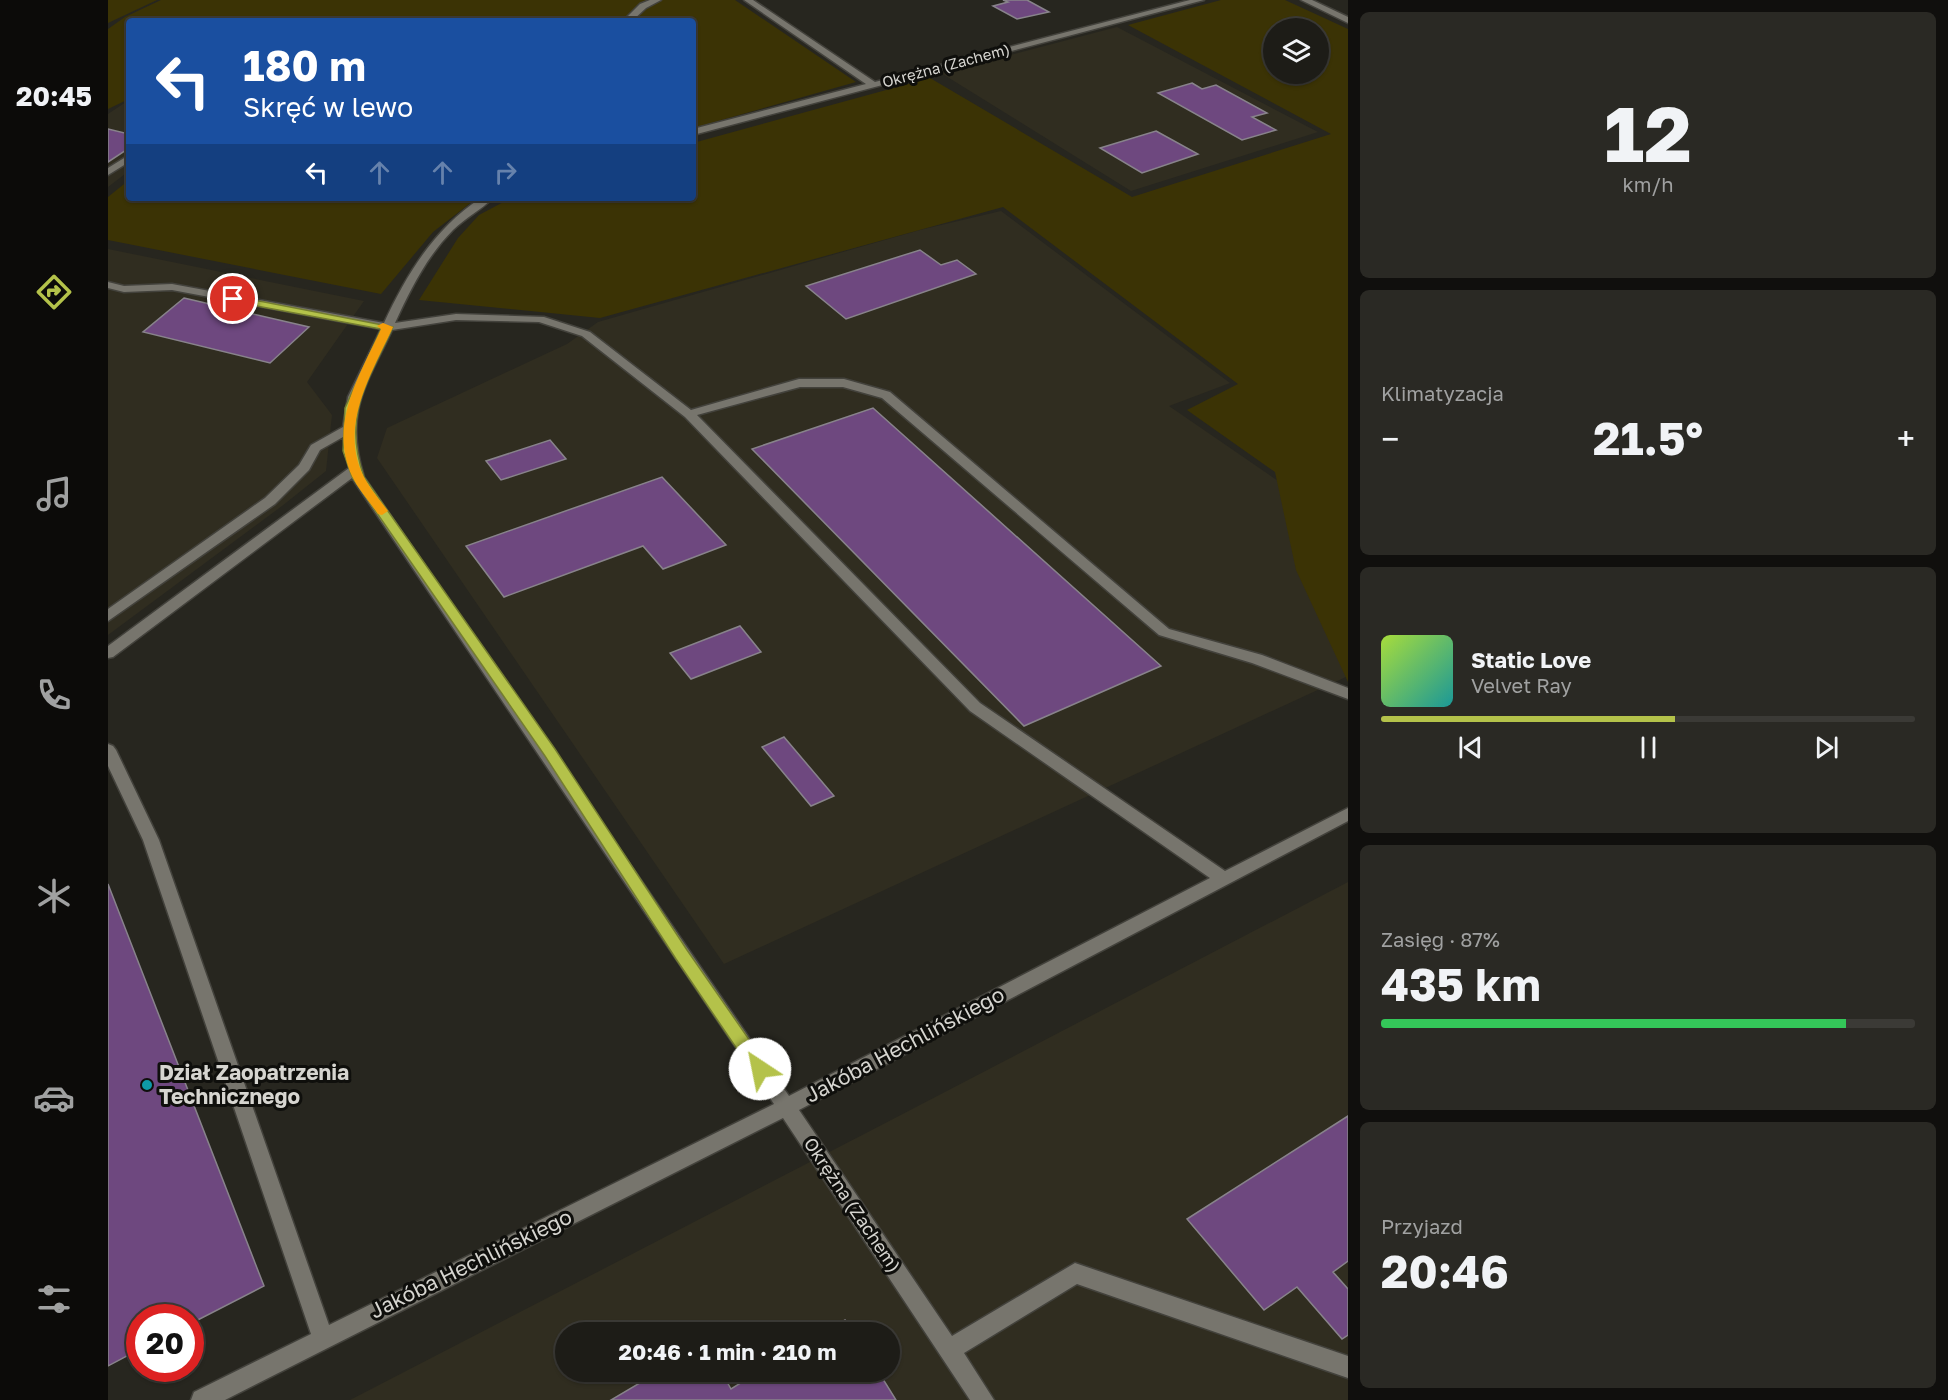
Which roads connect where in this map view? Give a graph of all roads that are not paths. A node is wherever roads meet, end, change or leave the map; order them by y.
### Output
1 (657, 0) edge
2 (748, 0) edge
3 (1200, 0) edge
4 (1305, 0) edge
5 (630, 18) edge
6 (1348, 20) edge
7 (873, 85) junction
8 (696, 131) edge
9 (126, 160) edge
10 (108, 172) edge
11 (482, 201) edge
12 (108, 285) edge
13 (387, 327) junction
14 (689, 414) junction
15 (350, 428) junction
16 (356, 469) junction
17 (108, 616) edge
18 (108, 653) edge
19 (1348, 694) edge
20 (108, 750) edge
21 (1348, 814) edge
22 (1224, 879) junction
23 (787, 1107) junction
24 (323, 1338) junction
25 (949, 1350) junction
26 (1348, 1366) edge
27 (202, 1400) edge
28 (983, 1400) edge

1 - 5 street
2 - 7 street
3 - 7 street, Okrężna (Zachem)
4 - 6 street
7 - 8 street, Okrężna (Zachem)
9 - 10 street
11 - 13 street, Okrężna (Zachem)
12 - 13 street
13 - 14 street
13 - 15 street, Okrężna (Zachem)
14 - 19 street
14 - 22 street
15 - 16 street, Okrężna (Zachem)
15 - 17 street
16 - 18 street
16 - 23 street, Okrężna (Zachem)
20 - 24 street
21 - 22 street, Jakóba Hechlińskiego
22 - 23 street, Jakóba Hechlińskiego
23 - 24 street, Jakóba Hechlińskiego
23 - 25 street, Okrężna (Zachem)
24 - 27 street, Jakóba Hechlińskiego
25 - 26 street
25 - 28 street, Okrężna (Zachem)

